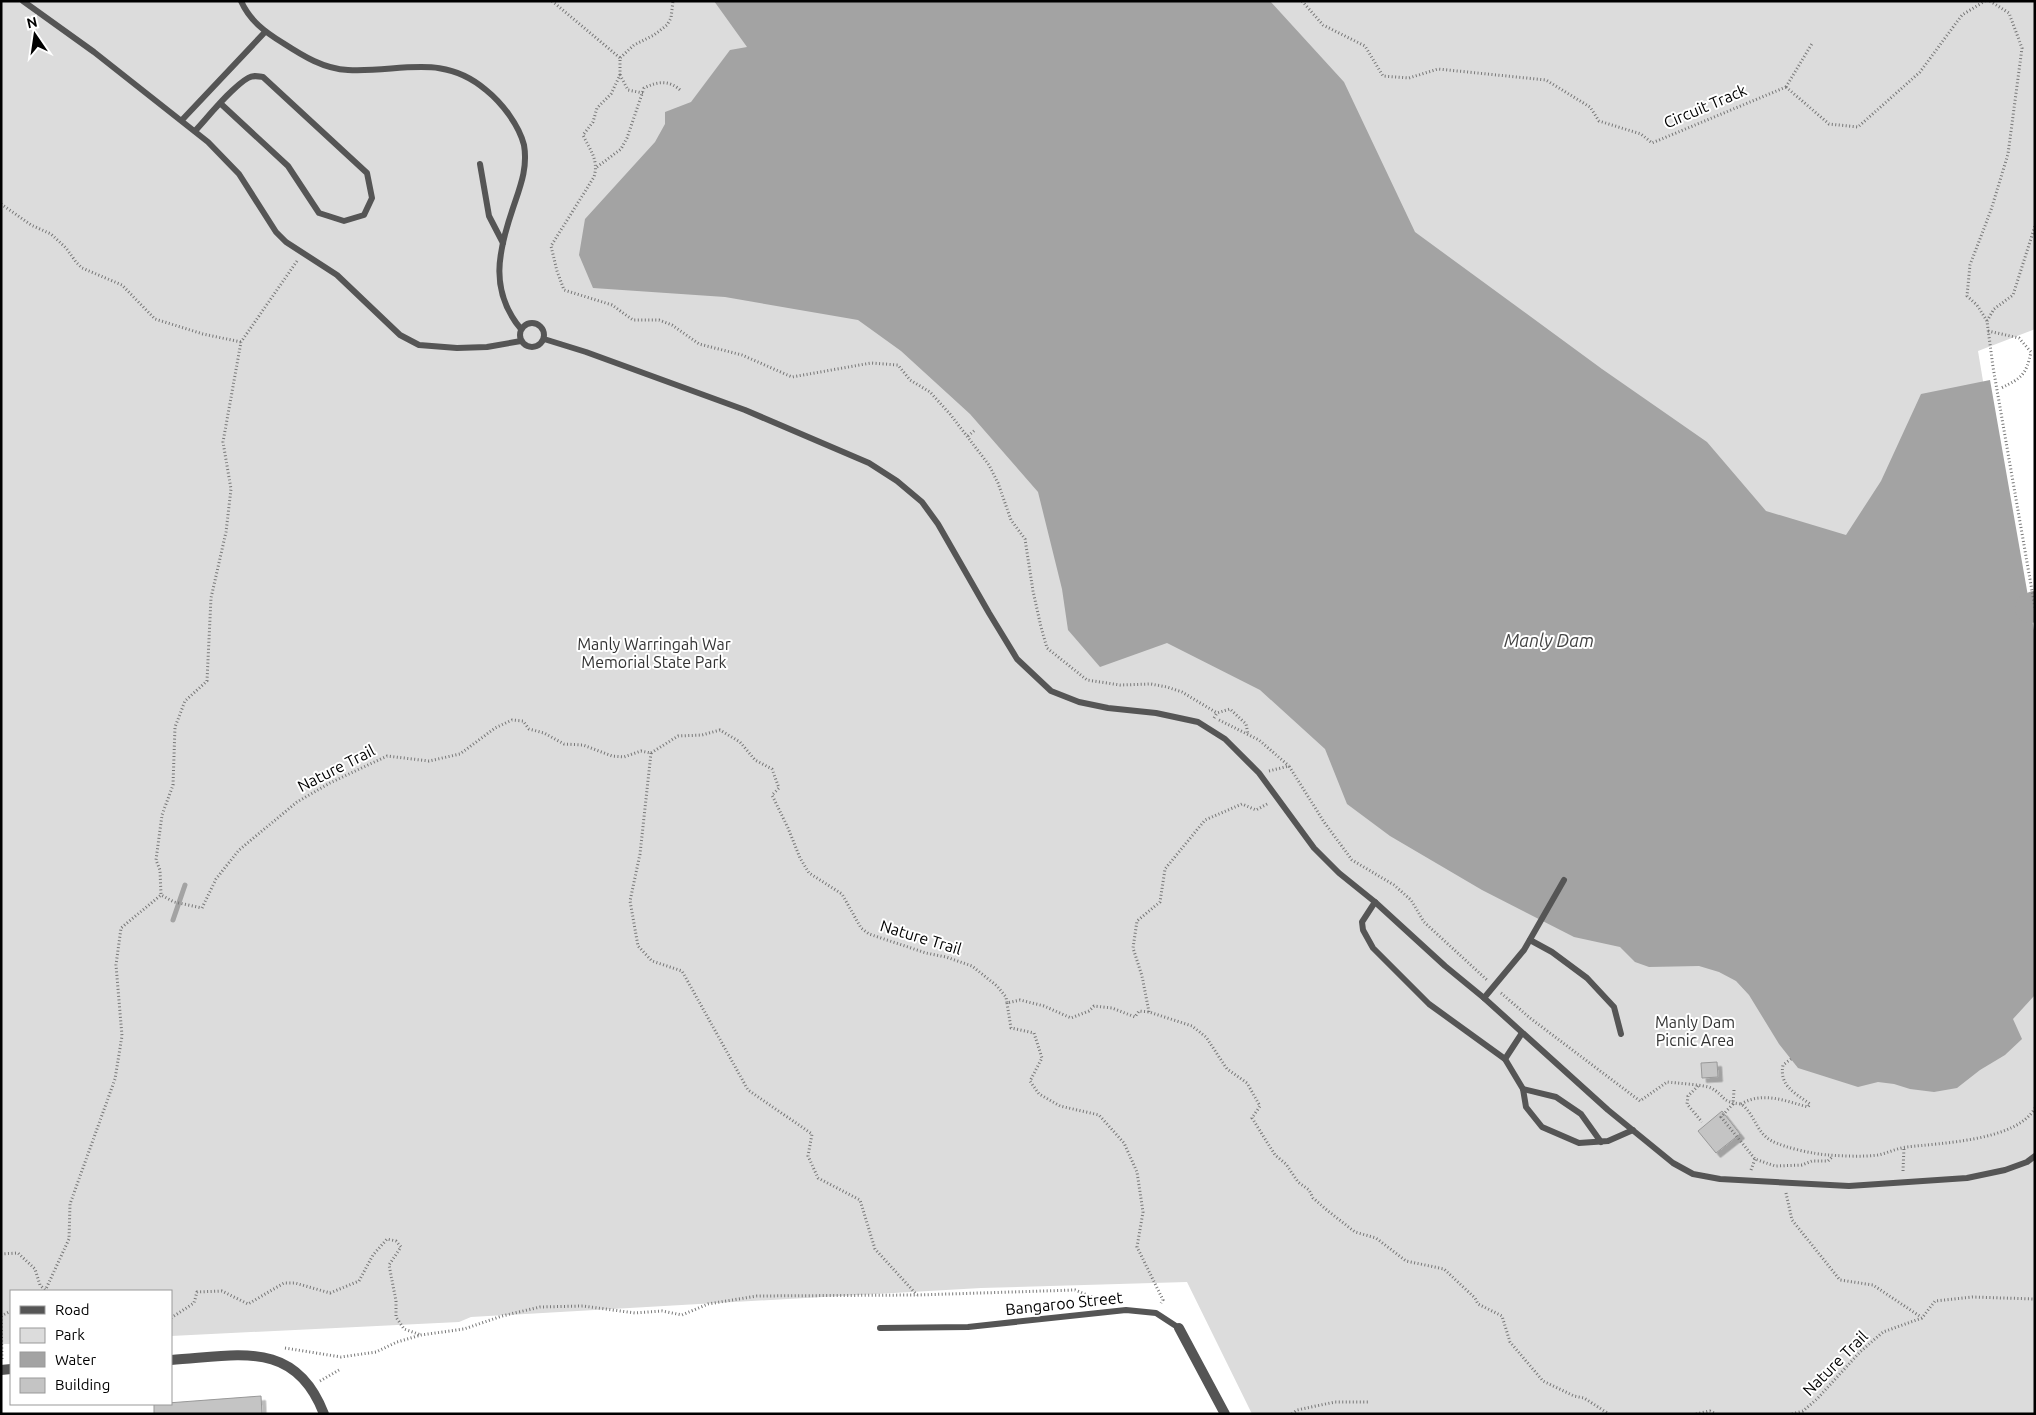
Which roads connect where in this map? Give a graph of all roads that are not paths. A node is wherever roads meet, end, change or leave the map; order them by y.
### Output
1 (23, 1) edge
2 (241, 1) edge
3 (265, 32) junction
4 (220, 103) junction
5 (182, 120) junction
6 (194, 131) junction
7 (480, 164) dead end
8 (504, 243) junction
9 (521, 329) junction
10 (544, 339) junction
11 (521, 341) junction
12 (1564, 880) dead end
13 (1375, 902) junction
14 (1530, 940) junction
15 (1484, 998) junction
16 (1522, 1033) junction
17 (1620, 1034) dead end
18 (1505, 1059) junction
19 (1523, 1089) junction
20 (1633, 1130) junction
21 (1601, 1142) junction
22 (2035, 1156) edge
23 (880, 1328) dead end
24 (1179, 1328) joint
25 (172, 1360) edge
26 (324, 1414) edge
27 (1225, 1414) edge

1 - 5 lane
2 - 3 lane
3 - 5 lane
3 - 8 lane
4 - 4 lane
4 - 6 lane
5 - 6 lane
6 - 11 lane
7 - 8 lane
8 - 9 lane
9 - 10 lane
9 - 11 lane
10 - 11 lane
10 - 13 lane
12 - 14 lane
13 - 15 lane
13 - 18 lane
14 - 15 lane
14 - 17 lane
15 - 16 lane
16 - 18 lane
16 - 20 lane
18 - 19 lane
19 - 21 lane
19 - 21 lane
20 - 21 lane
20 - 22 lane
23 - 24 lane, Bangaroo Street
24 - 27 street, Bangaroo Street
25 - 26 street

